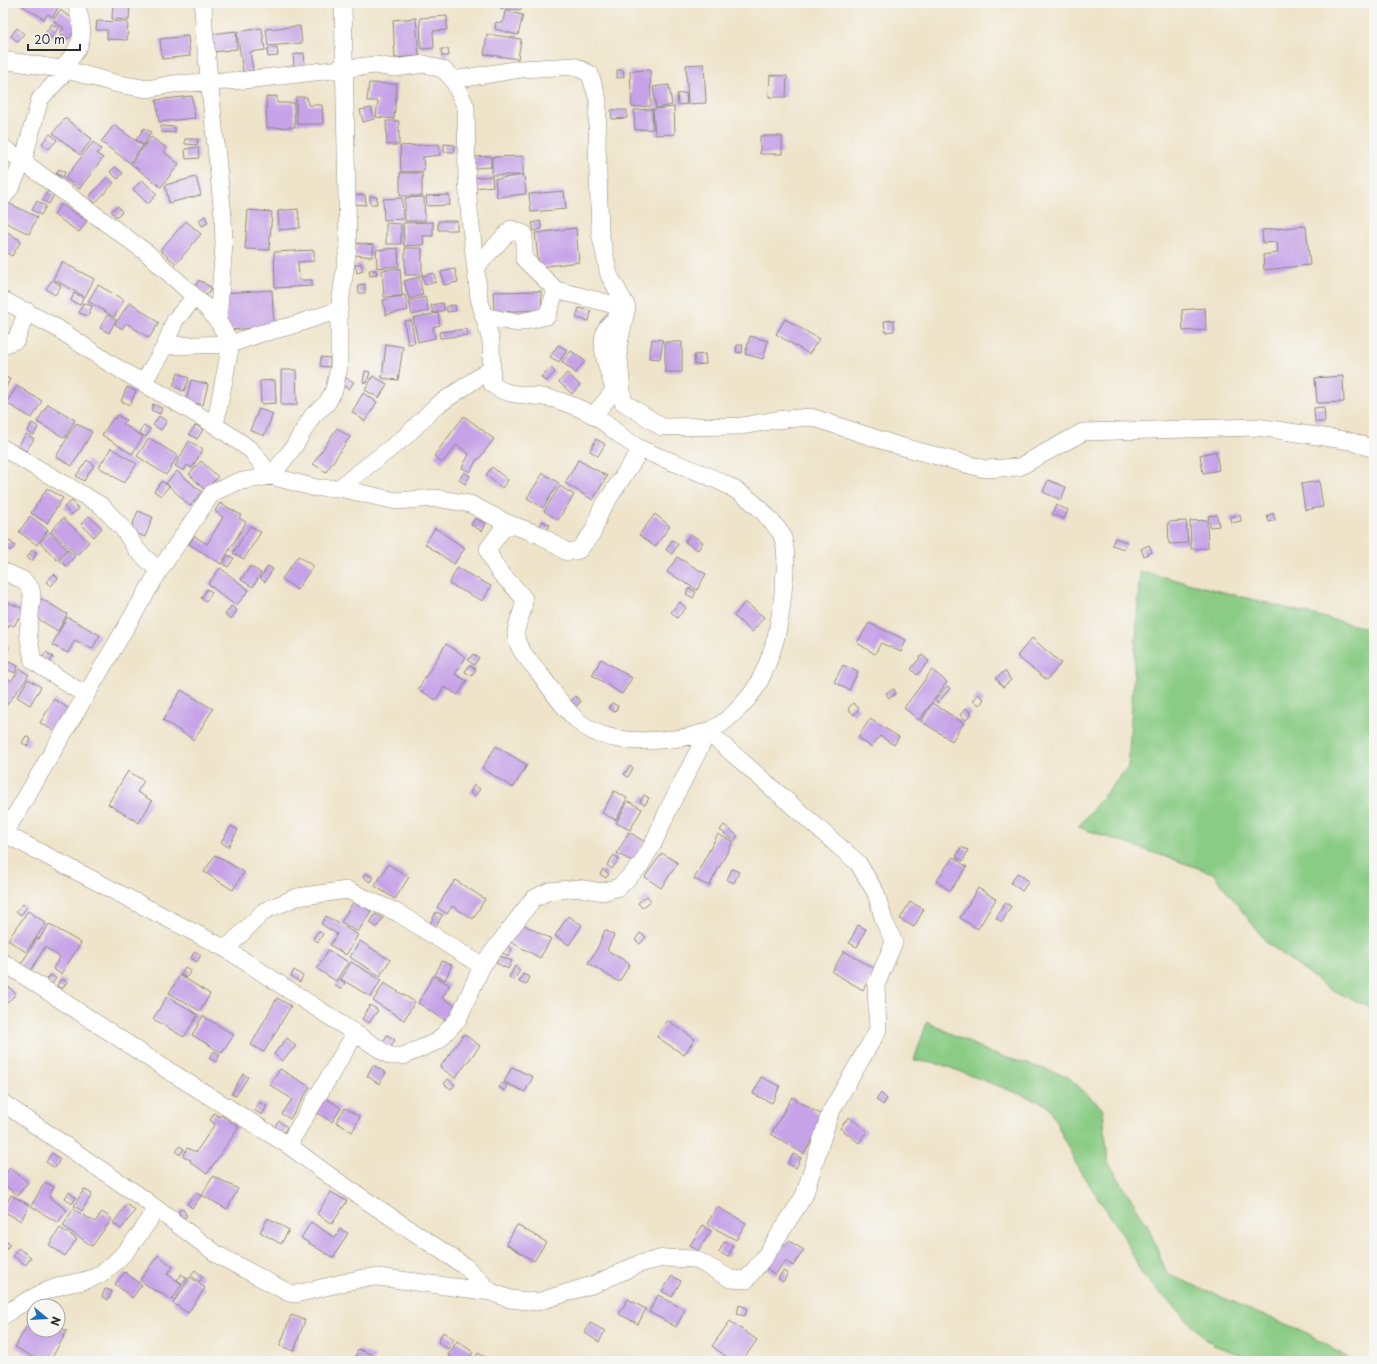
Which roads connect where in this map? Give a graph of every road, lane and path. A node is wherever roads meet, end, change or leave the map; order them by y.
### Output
1 (76, 3) edge
2 (203, 3) edge
3 (343, 3) edge
4 (3, 60) edge
5 (344, 69) junction
6 (67, 70) junction
7 (211, 80) junction
8 (454, 80) junction
9 (3, 147) edge
10 (23, 161) junction
11 (3, 198) edge
12 (476, 267) junction
13 (556, 290) junction
14 (194, 297) junction
15 (3, 300) edge
16 (339, 310) junction
17 (27, 311) junction
18 (483, 316) junction
19 (218, 321) junction
20 (231, 344) junction
21 (3, 346) edge
22 (165, 346) junction
23 (490, 369) junction
24 (143, 383) junction
25 (594, 415) junction
26 (215, 424) junction
27 (3, 448) edge
28 (641, 449) junction
29 (1374, 449) edge
30 (270, 476) junction
31 (339, 488) junction
32 (507, 523) junction
33 (3, 571) edge
34 (159, 571) junction
35 (85, 694) junction
36 (708, 732) junction
37 (3, 834) edge
38 (226, 949) junction
39 (3, 962) edge
40 (482, 966) junction
41 (355, 1034) junction
42 (3, 1103) edge
43 (288, 1145) junction
44 (156, 1209) junction
45 (491, 1292) junction
46 (3, 1316) edge

1 - 6 street
2 - 7 street
3 - 5 street
4 - 6 street
5 - 7 street
5 - 8 street
5 - 16 street
6 - 7 street
6 - 10 street
7 - 19 street
8 - 12 street
8 - 29 street
9 - 10 street
10 - 11 street
10 - 14 street
12 - 13 street
12 - 18 street
13 - 18 street
13 - 25 street
14 - 19 street
14 - 22 street
15 - 17 street
16 - 20 street
16 - 30 street
17 - 21 street
17 - 24 street
18 - 23 street
19 - 20 street
20 - 22 street
20 - 26 street
22 - 24 street
23 - 25 street
23 - 31 street
24 - 26 street
25 - 28 street
26 - 30 street
27 - 34 street
28 - 32 street
28 - 36 street
30 - 31 street
30 - 34 street
31 - 32 street
32 - 36 street
33 - 35 street
34 - 35 street
35 - 37 street
36 - 40 street
36 - 45 street
37 - 38 street
38 - 40 street
38 - 41 street
39 - 43 street
40 - 41 street
41 - 43 street
42 - 44 street
43 - 45 street
44 - 45 street
44 - 46 street

